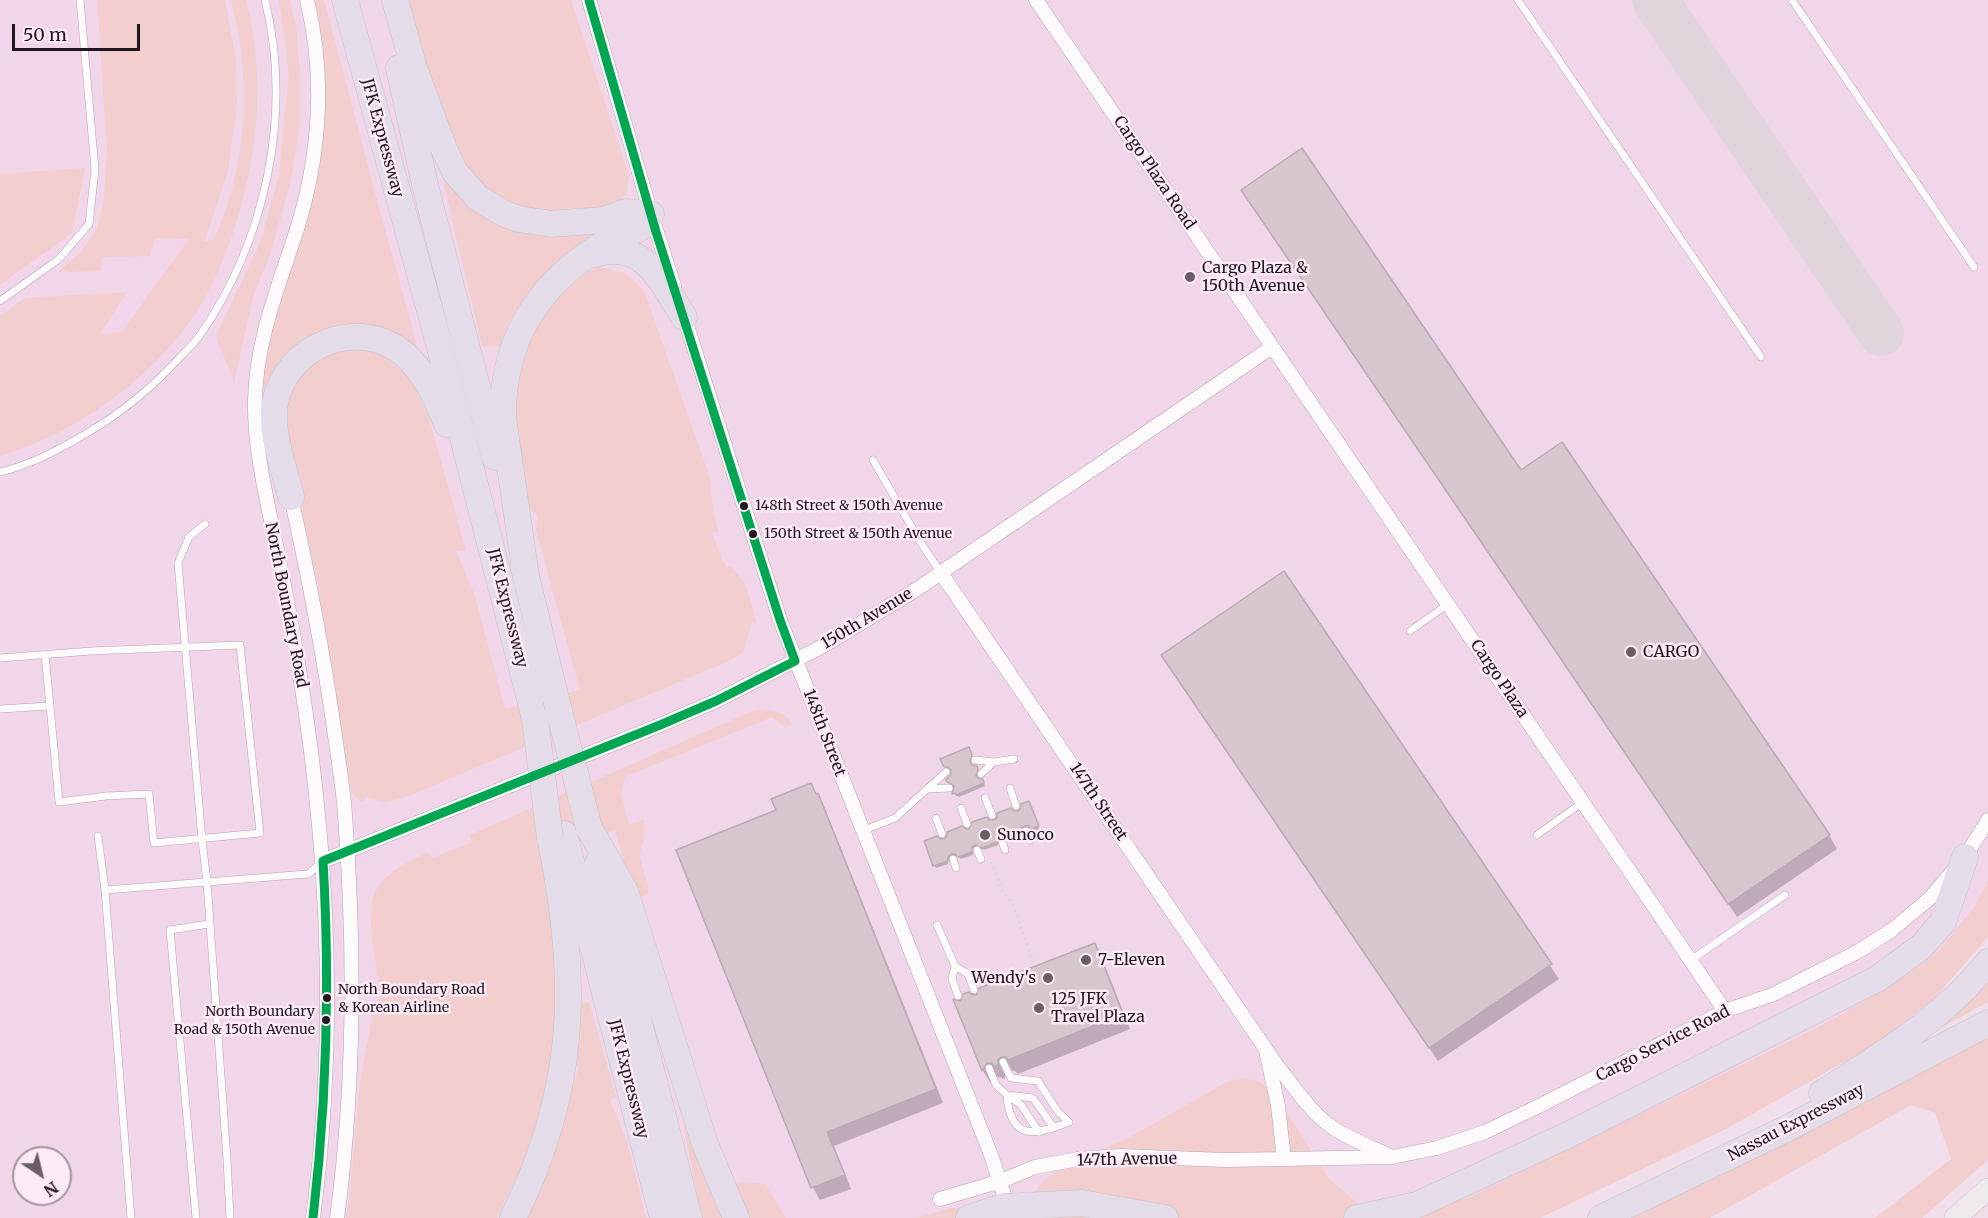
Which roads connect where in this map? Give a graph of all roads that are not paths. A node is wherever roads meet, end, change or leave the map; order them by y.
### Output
1 (80, 0) edge
2 (264, 0) edge
3 (307, 0) edge
4 (345, 0) edge
5 (381, 0) edge
6 (395, 0) edge
7 (589, 0) edge
8 (1036, 0) edge
9 (1518, 0) edge
10 (1792, 0) edge
11 (651, 214) junction
12 (578, 261) junction
13 (1974, 267) dead end
14 (0, 301) edge
15 (684, 317) junction
16 (1272, 347) junction
17 (1761, 357) dead end
18 (873, 460) dead end
19 (0, 472) edge
20 (291, 497) joint
21 (483, 516) junction
22 (205, 524) dead end
23 (941, 573) junction
24 (527, 583) junction
25 (1448, 604) junction
26 (1410, 631) dead end
27 (186, 647) junction
28 (45, 655) junction
29 (0, 658) edge
30 (795, 661) junction
31 (50, 706) junction
32 (541, 708) junction
33 (0, 709) edge
34 (1014, 759) dead end
35 (975, 760) dead end
36 (994, 762) junction
37 (946, 772) dead end
38 (981, 774) dead end
39 (949, 788) dead end
40 (1010, 788) dead end
41 (927, 789) junction
42 (985, 798) dead end
43 (1583, 802) junction
44 (1016, 806) dead end
45 (961, 808) dead end
46 (992, 815) dead end
47 (936, 818) dead end
48 (1988, 820) edge
49 (967, 824) dead end
50 (589, 828) junction
51 (862, 831) junction
52 (1026, 831) dead end
53 (942, 834) dead end
54 (1537, 835) dead end
55 (98, 836) dead end
56 (557, 836) junction
57 (202, 840) junction
58 (1030, 840) dead end
59 (1002, 841) dead end
60 (977, 850) dead end
61 (1005, 850) dead end
62 (347, 852) junction
63 (1965, 857) junction
64 (984, 858) road end
65 (953, 860) dead end
66 (323, 861) junction
67 (956, 868) dead end
68 (207, 882) junction
69 (105, 890) junction
70 (1785, 896) dead end
71 (209, 924) junction
72 (937, 925) dead end
73 (1691, 960) junction
74 (1988, 962) edge
75 (955, 966) junction
76 (974, 990) dead end
77 (958, 996) dead end
78 (1725, 1011) junction
79 (1988, 1023) edge
80 (1265, 1046) junction
81 (1004, 1062) dead end
82 (988, 1068) dead end
83 (1008, 1095) junction
84 (1054, 1128) junction
85 (1039, 1132) junction
86 (1392, 1157) junction
87 (1284, 1159) junction
88 (1709, 1167) junction
89 (1001, 1181) junction
90 (1988, 1189) edge
91 (940, 1199) dead end
92 (1156, 1216) edge
93 (131, 1218) edge
94 (196, 1218) edge
95 (230, 1218) edge
96 (313, 1218) edge
97 (337, 1218) edge
98 (513, 1218) edge
99 (663, 1218) edge
100 (689, 1218) edge
101 (736, 1218) edge
102 (969, 1218) edge
103 (1011, 1218) edge
104 (1357, 1218) edge
105 (1601, 1218) edge
106 (1955, 1218) edge

1 - 14 lane
2 - 19 lane
3 - 66 street, North Boundary Road
4 - 21 highway, JFK Expressway
5 - 24 highway, JFK Expressway
6 - 11 highway
7 - 11 street, 148th Street
8 - 16 street, Cargo Plaza Road
9 - 17 lane
10 - 13 lane
11 - 12 highway
11 - 15 street, 148th Street
12 - 15 highway
12 - 24 highway
15 - 30 street, 148th Street
16 - 23 street, 150th Avenue
16 - 25 street, Cargo Plaza
18 - 23 lane, 147th Street
20 - 21 highway
20 - 62 street, North Boundary Road
21 - 32 highway, JFK Expressway
22 - 27 lane
23 - 30 street, 150th Avenue
23 - 80 street, 147th Street
24 - 32 highway, JFK Expressway
25 - 26 lane
25 - 43 street, Cargo Plaza
27 - 28 lane
27 - 57 lane
27 - 57 lane
28 - 29 lane
28 - 31 lane
30 - 51 street, 148th Street
30 - 62 street, 150th Avenue
31 - 33 lane
31 - 57 lane
32 - 50 highway, JFK Expressway, bridge
32 - 56 highway, bridge
34 - 36 lane
35 - 36 lane
36 - 38 lane
37 - 41 lane
39 - 41 lane
40 - 44 lane
41 - 51 lane
42 - 46 lane
43 - 54 lane
43 - 73 street, Cargo Plaza
45 - 49 lane
47 - 53 lane
48 - 63 street, Cargo Service Road
50 - 100 highway, JFK Expressway
50 - 101 highway
51 - 89 street, 148th Street
52 - 58 lane
55 - 69 lane
56 - 98 highway
56 - 99 highway, JFK Expressway
57 - 68 lane
59 - 61 lane
60 - 64 lane
62 - 66 street, 150th Avenue
62 - 97 street, North Boundary Road
63 - 78 street, Cargo Service Road
63 - 104 highway
65 - 67 lane
66 - 68 lane
66 - 96 street, North Boundary Road
68 - 69 lane
68 - 71 lane
69 - 93 lane
70 - 73 lane
71 - 94 lane
71 - 95 lane
72 - 75 lane
73 - 78 street, Cargo Plaza
74 - 88 highway
75 - 76 lane
75 - 77 lane
78 - 86 street, Cargo Service Road
79 - 88 highway, Nassau Expressway
80 - 86 street
80 - 87 street, 147th Street
81 - 84 lane
82 - 83 lane
83 - 84 lane
83 - 85 lane
83 - 85 lane
84 - 85 lane
86 - 87 street, Cargo Service Road
87 - 89 street, 147th Avenue
88 - 105 highway, Nassau Expressway
89 - 91 street, 147th Avenue
89 - 103 street, 148th Street
90 - 106 main road
92 - 102 highway, bridge

